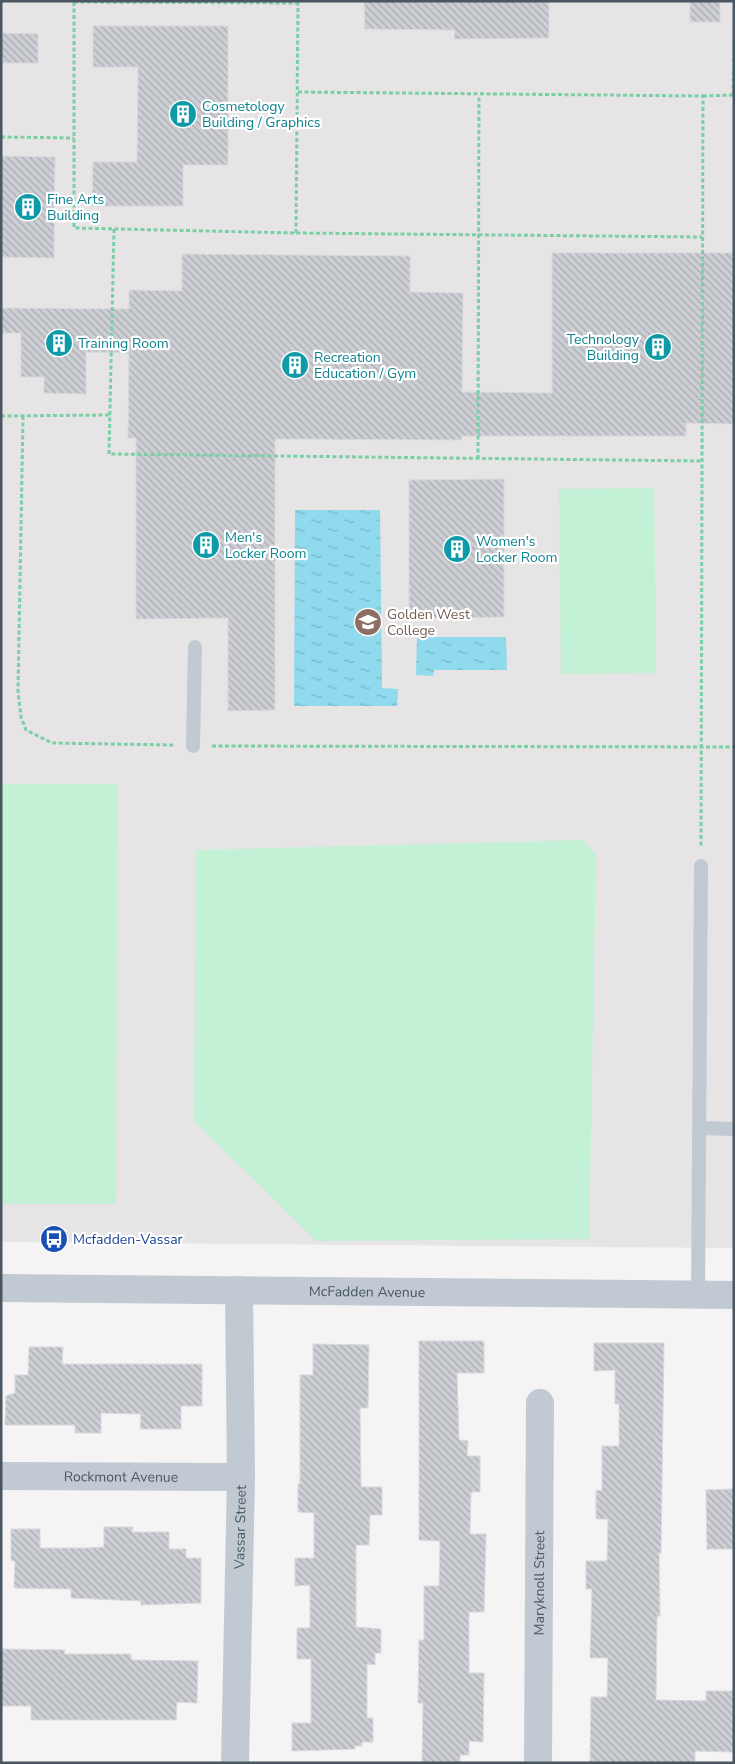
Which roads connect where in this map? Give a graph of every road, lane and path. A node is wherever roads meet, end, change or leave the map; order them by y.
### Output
1 (74, 2) edge
2 (298, 2) edge
3 (734, 40) edge
4 (298, 92) junction
5 (479, 94) junction
6 (734, 95) edge
7 (702, 96) junction
8 (1, 137) edge
9 (74, 138) junction
10 (114, 229) junction
11 (296, 233) junction
12 (478, 234) junction
13 (702, 237) junction
14 (110, 415) junction
15 (1, 416) edge
16 (23, 416) junction
17 (478, 459) junction
18 (701, 461) junction
19 (195, 647) dead end
20 (193, 746) junction
21 (702, 747) junction
22 (734, 747) edge
23 (701, 866) joint
24 (700, 1128) junction
25 (734, 1129) edge
26 (1, 1288) edge
27 (239, 1290) junction
28 (698, 1295) junction
29 (734, 1295) edge
30 (540, 1403) dead end
31 (1, 1476) edge
32 (240, 1477) junction
33 (235, 1763) edge
34 (538, 1763) edge

1 - 2 path
1 - 9 path
2 - 4 path
3 - 6 path
4 - 5 path
4 - 11 path
5 - 7 path
5 - 12 path
6 - 7 path
7 - 13 path
8 - 9 path
9 - 10 path
10 - 11 path
10 - 14 path
11 - 12 path
12 - 13 path
12 - 17 path
13 - 18 path
14 - 16 path
14 - 17 path
15 - 16 path
16 - 20 path
17 - 18 path
18 - 21 path
19 - 20 lane
20 - 21 path
21 - 22 path
21 - 23 path
23 - 24 lane
24 - 25 lane
24 - 28 lane
26 - 27 street, McFadden Avenue
27 - 28 street, McFadden Avenue
27 - 32 street, Vassar Street
28 - 29 street, McFadden Avenue
30 - 34 street, Maryknoll Street
31 - 32 street, Rockmont Avenue
32 - 33 street, Vassar Street

